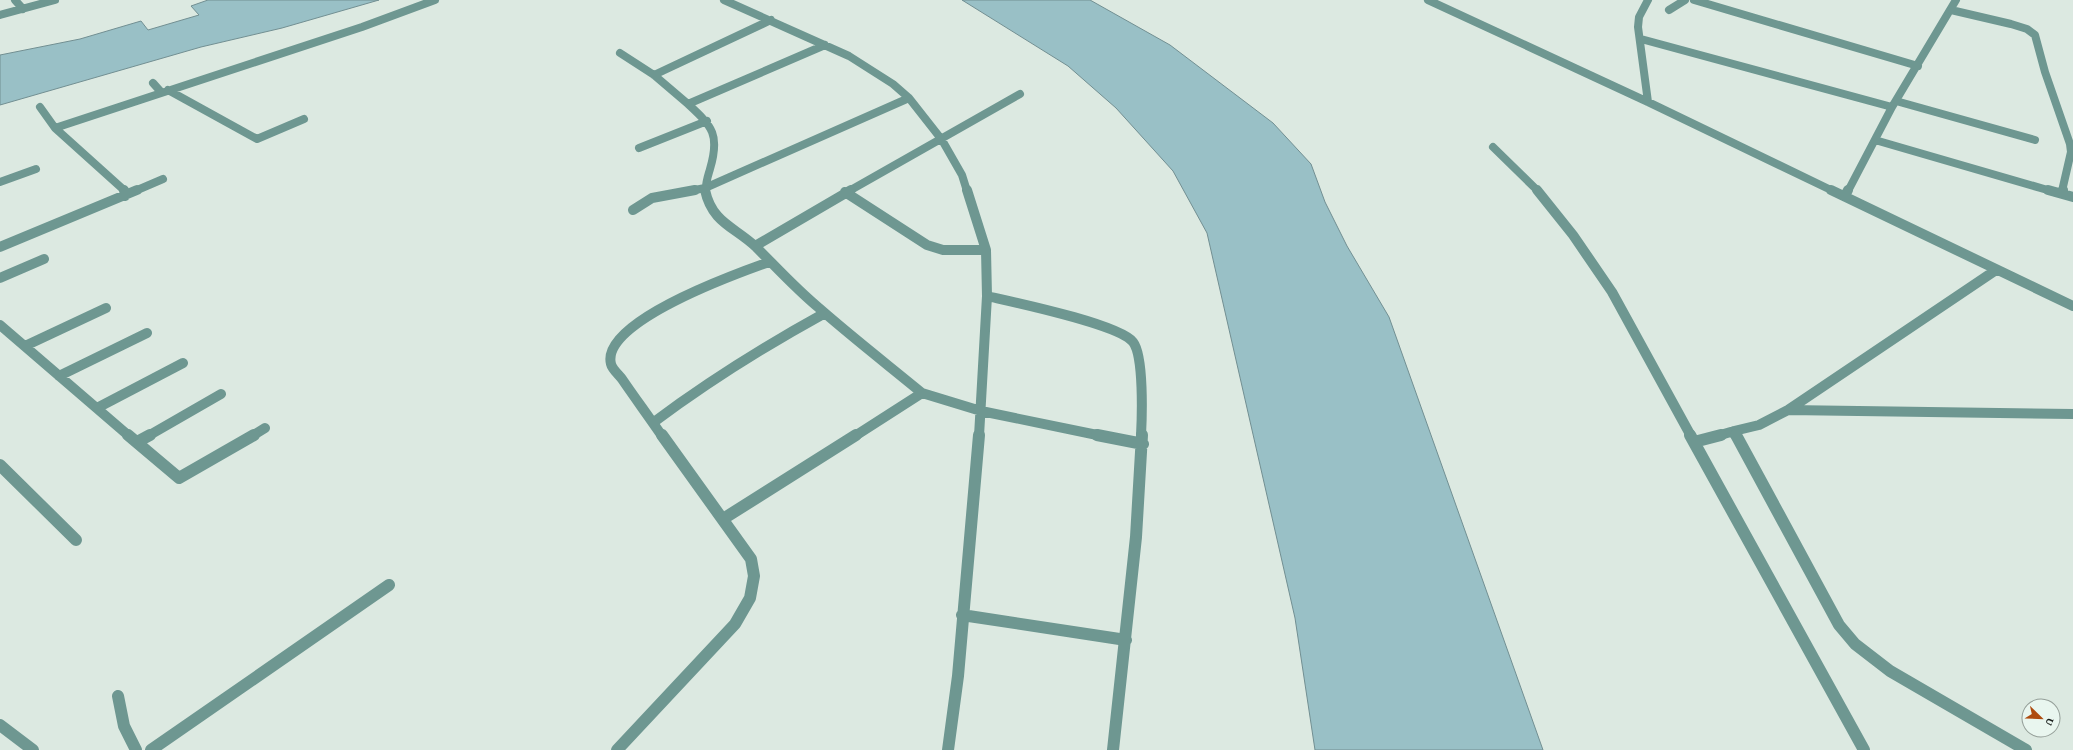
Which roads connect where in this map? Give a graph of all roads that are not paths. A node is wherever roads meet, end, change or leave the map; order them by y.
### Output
1 (15, 0) edge
2 (55, 0) edge
3 (435, 0) edge
4 (724, 0) edge
5 (1428, 0) edge
6 (1648, 0) edge
7 (1685, 0) edge
8 (1694, 0) edge
9 (1956, 0) edge
10 (23, 9) junction
11 (1669, 10) dead end
12 (1951, 10) junction
13 (0, 16) edge
14 (771, 20) junction
15 (1641, 39) junction
16 (825, 45) junction
17 (620, 53) dead end
18 (1918, 66) junction
19 (654, 75) junction
20 (153, 83) dead end
21 (164, 91) junction
22 (1020, 94) dead end
23 (909, 98) junction
24 (1648, 102) junction
25 (688, 104) junction
26 (1894, 104) junction
27 (40, 107) dead end
28 (304, 119) dead end
29 (707, 121) junction
30 (55, 128) junction
31 (942, 140) junction
32 (1875, 140) junction
33 (2035, 140) dead end
34 (1493, 146) dead end
35 (639, 148) dead end
36 (36, 169) dead end
37 (163, 179) dead end
38 (0, 182) edge
39 (705, 188) junction
40 (845, 192) junction
41 (2062, 193) junction
42 (125, 196) junction
43 (1845, 196) junction
44 (2073, 196) edge
45 (633, 210) dead end
46 (0, 246) edge
47 (755, 246) junction
48 (986, 250) junction
49 (44, 259) dead end
50 (769, 262) junction
51 (1996, 270) junction
52 (0, 278) edge
53 (987, 296) junction
54 (2073, 306) edge
55 (106, 308) dead end
56 (824, 313) junction
57 (0, 325) edge
58 (147, 333) dead end
59 (25, 346) junction
60 (183, 363) dead end
61 (60, 376) junction
62 (922, 393) junction
63 (221, 394) dead end
64 (97, 408) junction
65 (1788, 410) junction
66 (981, 411) junction
67 (2073, 414) edge
68 (654, 422) junction
69 (265, 428) dead end
70 (1734, 431) junction
71 (136, 442) junction
72 (1694, 442) junction
73 (1143, 444) junction
74 (0, 465) edge
75 (723, 519) junction
76 (76, 540) dead end
77 (390, 585) dead end
78 (962, 615) junction
79 (1126, 640) junction
80 (118, 696) dead end
81 (0, 726) edge
82 (33, 750) edge
83 (136, 750) edge
84 (151, 750) edge
85 (617, 750) edge
86 (948, 750) edge
87 (1113, 750) edge
88 (1864, 750) edge
89 (2026, 750) edge

1 - 10 street
2 - 10 street
3 - 21 street
4 - 14 street
5 - 24 street
6 - 15 street
7 - 11 street
8 - 18 street
9 - 12 street
10 - 13 street
12 - 18 street
12 - 41 street
14 - 16 street
14 - 19 street
15 - 24 street
15 - 26 street
16 - 23 street
16 - 25 street
17 - 19 street
18 - 26 street
19 - 25 street
20 - 21 street
21 - 28 street
21 - 30 street
22 - 31 street
23 - 31 street
23 - 39 street
24 - 43 street
25 - 29 street
26 - 32 street
26 - 33 street
27 - 30 street
29 - 35 street
29 - 39 street
30 - 42 street
31 - 40 street
31 - 48 street
32 - 41 street
32 - 43 street
34 - 72 street
36 - 38 street
37 - 42 street
39 - 45 street
39 - 47 street
40 - 47 street
40 - 48 street
41 - 44 street
42 - 46 street
43 - 51 street
47 - 50 street
48 - 53 street
49 - 52 street
50 - 56 street
50 - 68 street
51 - 54 street
51 - 65 street
53 - 66 street
53 - 73 street
55 - 59 street
56 - 62 street
56 - 68 street
57 - 59 street
58 - 61 street
59 - 61 street
60 - 64 street
61 - 64 street
62 - 66 street
62 - 75 street
63 - 71 street
64 - 71 street
65 - 67 street
65 - 70 street
66 - 73 street
66 - 78 street
68 - 75 street
69 - 71 street
70 - 72 street
70 - 89 street
72 - 88 street
73 - 79 street
74 - 76 street
75 - 85 street
77 - 84 street
78 - 79 street
78 - 86 street
79 - 87 street
80 - 83 street
81 - 82 street

